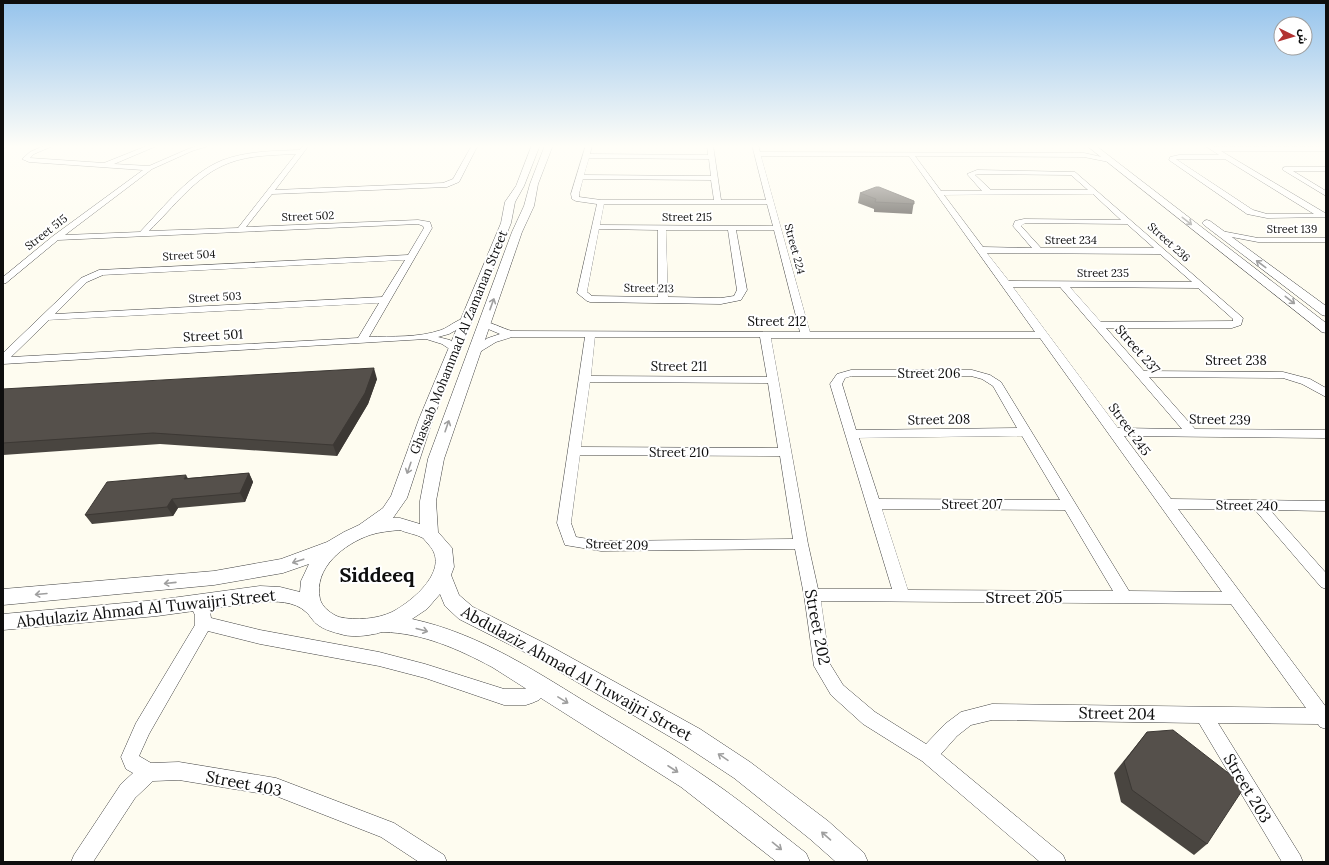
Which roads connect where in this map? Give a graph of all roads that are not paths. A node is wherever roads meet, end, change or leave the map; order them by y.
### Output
1 (127, 185) edge
2 (192, 185) edge
3 (275, 185) edge
4 (435, 185) edge
5 (520, 185) edge
6 (534, 185) edge
7 (578, 185) edge
8 (716, 185) edge
9 (766, 185) edge
10 (933, 185) edge
11 (981, 185) edge
12 (1089, 185) edge
13 (1147, 185) edge
14 (1149, 185) edge
15 (1210, 185) edge
16 (1272, 185) edge
17 (1313, 185) edge
18 (270, 192) junction
19 (1096, 192) junction
20 (1324, 192) edge
21 (939, 193) junction
22 (989, 193) junction
23 (1159, 193) junction
24 (511, 201) junction
25 (530, 202) junction
26 (601, 202) junction
27 (718, 202) junction
28 (771, 202) junction
29 (1324, 217) edge
30 (1130, 222) junction
31 (596, 227) junction
32 (662, 228) junction
33 (732, 228) junction
34 (778, 228) junction
35 (240, 230) junction
36 (1219, 232) junction
37 (142, 234) junction
38 (56, 238) junction
39 (1258, 240) junction
40 (1326, 240) edge
41 (1240, 248) junction
42 (981, 250) junction
43 (1039, 251) junction
44 (1162, 251) junction
45 (411, 257) junction
46 (3, 281) edge
47 (1006, 284) junction
48 (1063, 285) junction
49 (1201, 285) junction
50 (385, 300) junction
51 (663, 300) junction
52 (1326, 312) edge
53 (46, 317) junction
54 (466, 321) junction
55 (484, 324) junction
56 (1098, 325) junction
57 (1326, 329) edge
58 (512, 334) junction
59 (590, 334) junction
60 (765, 335) junction
61 (806, 335) junction
62 (1043, 335) junction
63 (424, 337) junction
64 (362, 340) junction
65 (455, 348) junction
66 (474, 351) junction
67 (3, 360) edge
68 (1141, 374) junction
69 (585, 379) junction
70 (772, 380) junction
71 (1326, 394) edge
72 (1027, 432) junction
73 (1114, 432) junction
74 (1192, 433) junction
75 (852, 434) junction
76 (1326, 434) edge
77 (574, 451) junction
78 (785, 452) junction
79 (874, 504) junction
80 (1167, 504) junction
81 (1070, 505) junction
82 (1258, 505) junction
83 (1326, 506) edge
84 (366, 529) junction
85 (429, 532) junction
86 (801, 544) junction
87 (334, 546) junction
88 (442, 576) junction
89 (1326, 583) edge
90 (812, 595) junction
91 (902, 596) junction
92 (3, 597) edge
93 (1125, 598) junction
94 (1236, 598) junction
95 (197, 603) junction
96 (311, 605) junction
97 (3, 622) edge
98 (203, 624) junction
99 (384, 624) junction
100 (541, 687) junction
101 (1203, 714) junction
102 (1324, 719) edge
103 (928, 756) junction
104 (149, 772) junction
105 (81, 862) edge
106 (437, 862) edge
107 (797, 862) edge
108 (856, 862) edge
109 (1056, 862) edge
110 (1293, 862) edge

1 - 38 street, Street 515
2 - 37 street
3 - 18 street
4 - 18 street
5 - 24 street, Ghassab Mohammad Al Zamanan Street
6 - 25 street, Ghassab Mohammad Al Zamanan Street
7 - 26 street
8 - 27 street
9 - 28 street, Street 224
10 - 21 street, Street 245
11 - 22 street, Street 236
12 - 19 street, Street 236
13 - 23 street
14 - 23 street
15 - 29 street
16 - 29 street
17 - 20 street
18 - 35 street
19 - 22 street
19 - 30 street, Street 236
21 - 22 street
21 - 42 street, Street 245
23 - 36 street
23 -> 57 street
24 - 25 street
24 - 54 street, Ghassab Mohammad Al Zamanan Street
55 -> 25 street, Ghassab Mohammad Al Zamanan Street
26 - 27 street
26 - 31 street, Street 213
27 - 28 street
28 - 34 street, Street 224
30 - 43 street
30 - 44 street, Street 236
31 - 32 street, Street 215
31 - 51 street, Street 213
32 - 33 street, Street 215
32 - 51 street
33 - 34 street, Street 215
33 - 51 street, Street 213
34 - 61 street, Street 224
35 - 37 street, Street 502
35 - 45 street, Street 502
36 - 39 street, Street 139
36 - 41 street
37 - 38 street, Street 502
38 - 46 street, Street 515
39 - 40 street, Street 139
39 - 41 street, Street 139
52 -> 41 street
42 - 43 street, Street 234
42 - 47 street, Street 245
43 - 44 street, Street 234
44 - 49 street, Street 236
45 - 50 street, Street 502
45 - 53 street, Street 504
47 - 48 street, Street 235
47 - 62 street, Street 245
48 - 49 street, Street 235
48 - 56 street, Street 237
49 - 56 street, Street 236
50 - 53 street, Street 503
50 - 64 street, Street 502
53 - 67 street, Street 504
54 - 63 street, Street 501
54 - 65 street, Ghassab Mohammad Al Zamanan Street
55 - 58 street, Street 212
55 - 66 street, Ghassab Mohammad Al Zamanan Street
56 - 68 street, Street 237
58 - 59 street, Street 212
58 - 66 street, Street 212
59 - 60 street, Street 212
59 - 69 street, Street 209
60 - 61 street, Street 212
60 - 70 street, Street 202
61 - 62 street, Street 212
62 - 73 street, Street 245
63 - 64 street, Street 501
63 - 65 street, Street 501
64 - 67 street, Street 501
65 -> 84 street, Ghassab Mohammad Al Zamanan Street
85 -> 66 street, Ghassab Mohammad Al Zamanan Street
68 - 71 street, Street 238
68 - 74 street, Street 237
69 - 70 street, Street 211
69 - 77 street, Street 209
70 - 78 street, Street 202
72 - 75 street, Street 208
72 - 75 street, Street 206
72 - 81 street, Street 206
73 - 74 street, Street 239
73 - 80 street, Street 245
74 - 76 street, Street 239
75 - 79 street, Street 206
77 - 78 street, Street 210
77 - 86 street, Street 209
78 - 86 street, Street 202
79 - 81 street, Street 207
79 - 91 street, Street 206
80 - 82 street, Street 240
80 - 94 street, Street 245
81 - 93 street, Street 206
82 - 83 street, Street 240
82 - 89 street
84 - 85 street
84 - 87 street
85 - 88 street
86 - 90 street, Street 202
87 -> 92 street, Abdulaziz Ahmad Al Tuwaijri Street
87 - 96 street
88 - 99 street
108 -> 88 street, Abdulaziz Ahmad Al Tuwaijri Street
90 - 91 street, Street 205
90 - 103 street, Street 202
91 - 93 street, Street 205
93 - 94 street, Street 205
94 - 102 street, Street 245
95 - 96 street, Abdulaziz Ahmad Al Tuwaijri Street
95 - 97 street, Abdulaziz Ahmad Al Tuwaijri Street
95 - 98 street
96 - 99 street
98 - 100 street
98 - 104 street
99 -> 100 street, Abdulaziz Ahmad Al Tuwaijri Street
100 -> 107 street, Abdulaziz Ahmad Al Tuwaijri Street
101 - 102 street, Street 204
101 - 103 street, Street 204
101 - 110 street, Street 203
103 - 109 street, Street 202
104 - 105 street
104 - 106 street, Street 403

